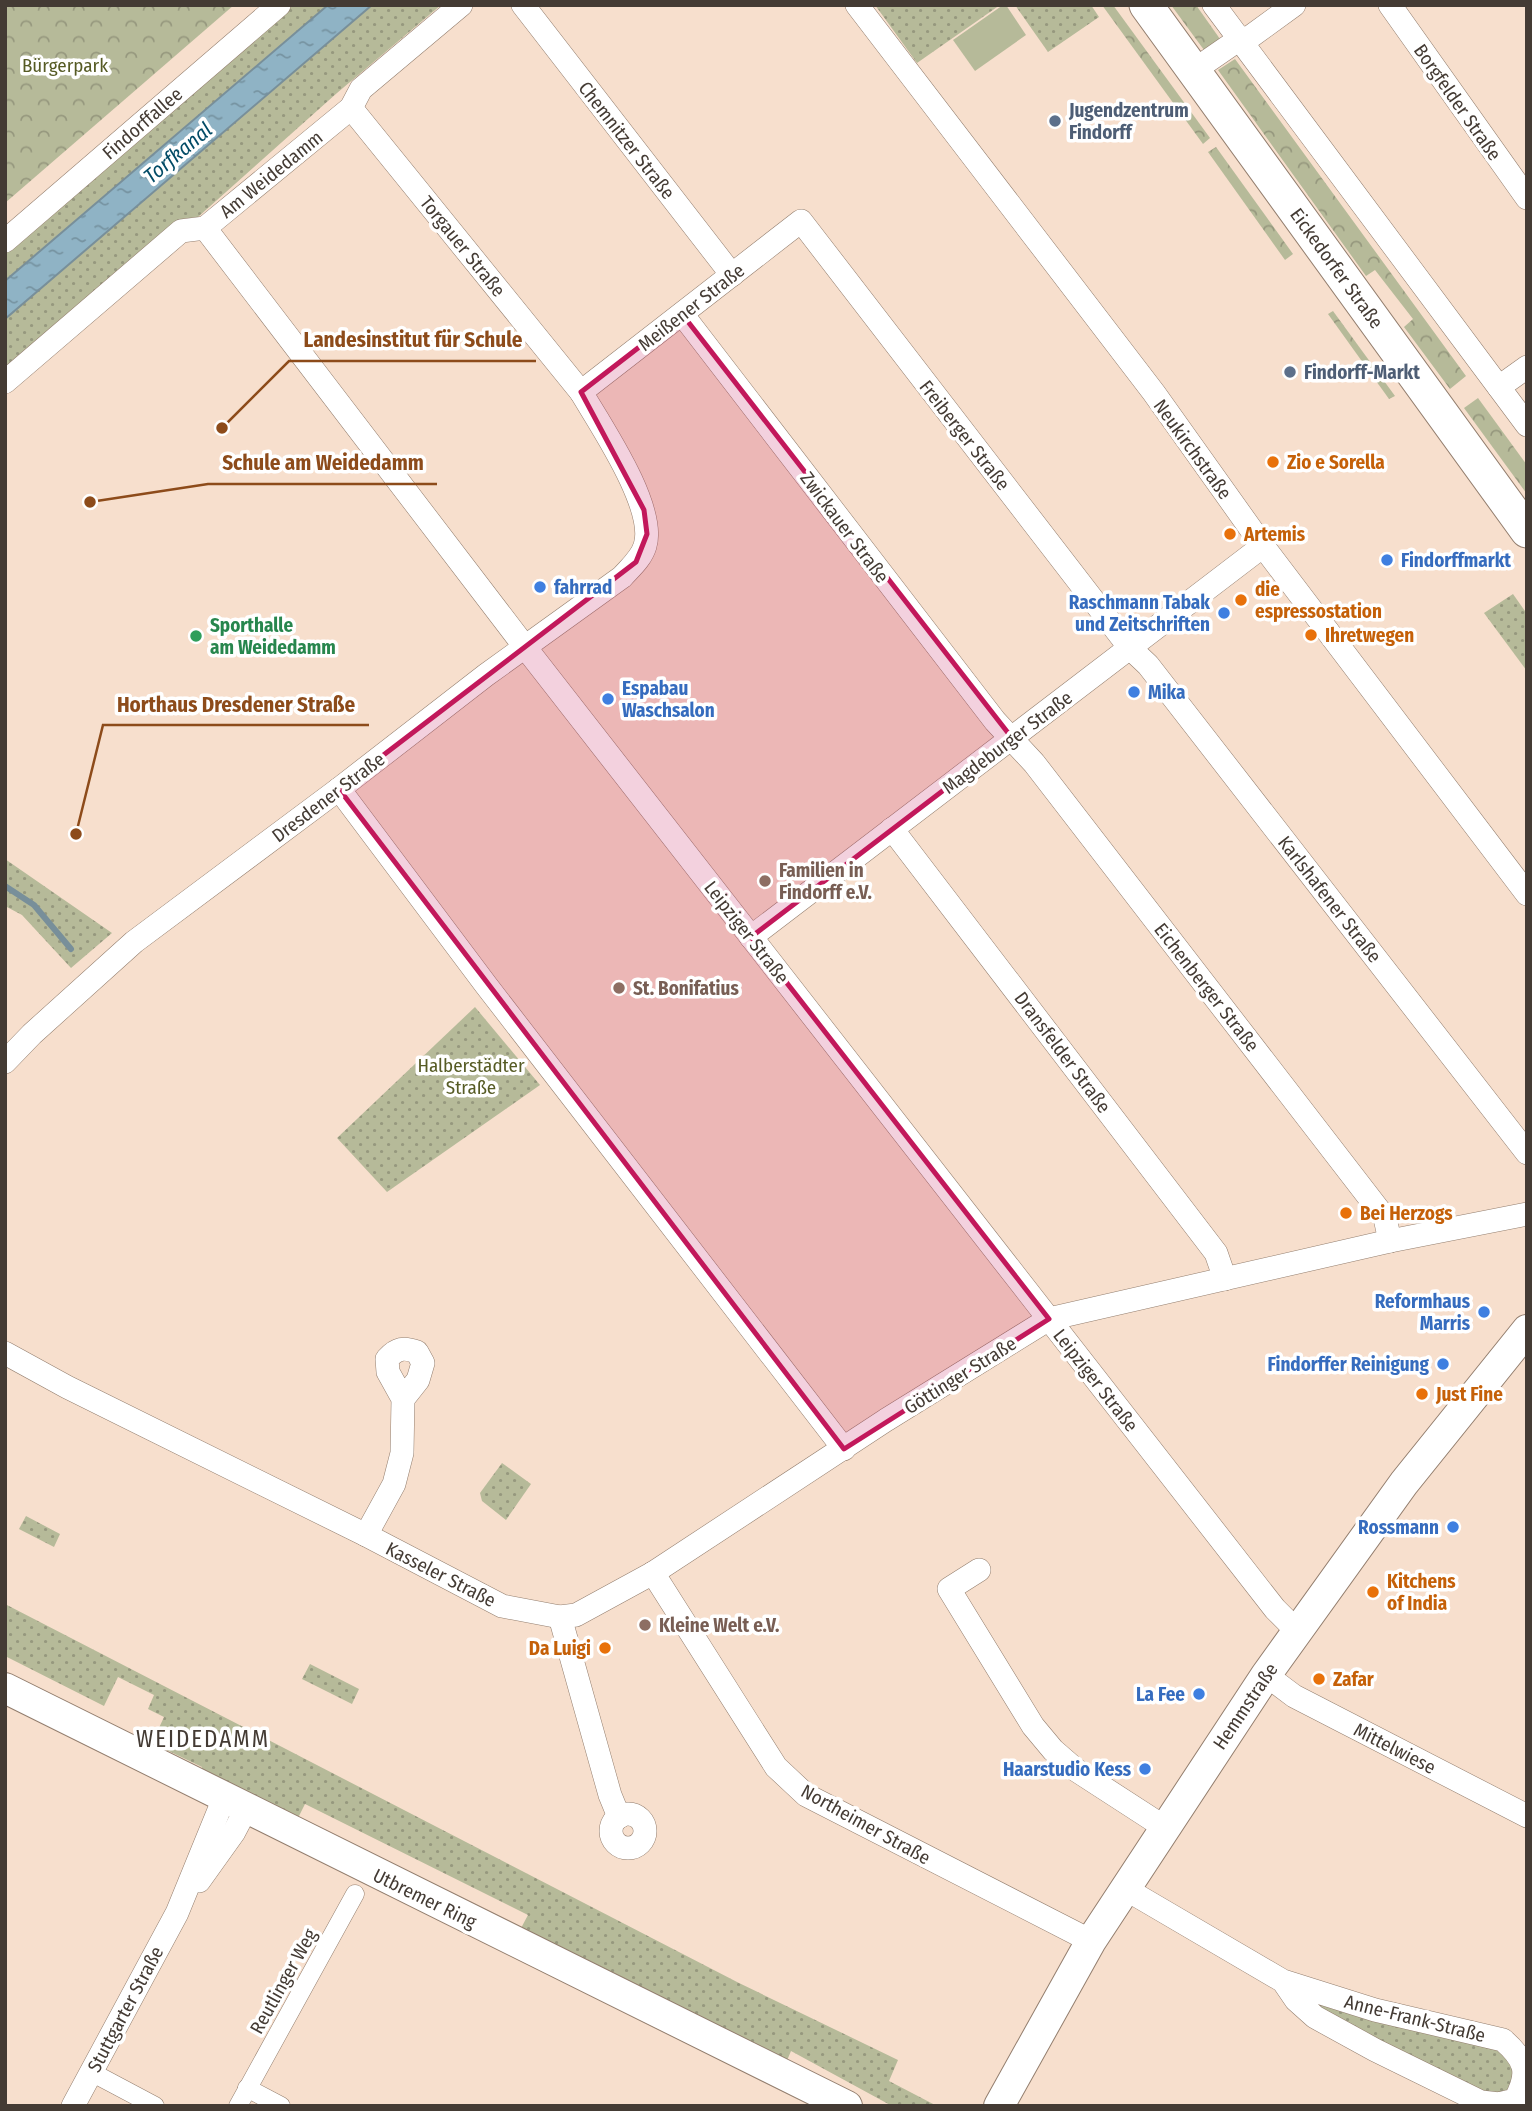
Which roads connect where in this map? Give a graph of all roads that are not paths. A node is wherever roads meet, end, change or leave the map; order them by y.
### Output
1 (279, 5) edge
2 (461, 5) edge
3 (523, 5) edge
4 (857, 5) edge
5 (1146, 5) edge
6 (1214, 5) edge
7 (1294, 5) edge
8 (1390, 5) edge
9 (1238, 40) junction
10 (1193, 71) junction
11 (351, 108) junction
12 (1527, 198) edge
13 (801, 221) joint
14 (205, 228) junction
15 (5, 241) edge
16 (732, 275) junction
17 (682, 314) junction
18 (1527, 367) edge
19 (5, 382) edge
20 (1499, 387) junction
21 (581, 392) junction
22 (1527, 425) edge
23 (1527, 531) edge
24 (646, 534) joint
25 (1263, 546) junction
26 (525, 647) junction
27 (1130, 648) junction
28 (1012, 738) junction
29 (339, 789) junction
30 (892, 829) junction
31 (1527, 894) edge
32 (751, 937) junction
33 (5, 1062) edge
34 (1527, 1153) edge
35 (1527, 1213) edge
36 (1391, 1241) junction
37 (1225, 1279) junction
38 (1049, 1319) junction
39 (1527, 1330) edge
40 (5, 1353) edge
41 (403, 1399) dead end
42 (844, 1449) junction
43 (366, 1535) junction
44 (979, 1570) dead end
45 (653, 1573) junction
46 (560, 1617) junction
47 (1297, 1631) junction
48 (1266, 1675) junction
49 (5, 1688) edge
50 (235, 1804) junction
51 (1527, 1816) edge
52 (619, 1817) dead end
53 (1164, 1827) junction
54 (1124, 1888) junction
55 (355, 1894) dead end
56 (1091, 1941) junction
57 (1283, 1981) junction
58 (91, 2073) junction
59 (247, 2088) junction
60 (73, 2106) edge
61 (155, 2106) edge
62 (237, 2106) edge
63 (281, 2106) edge
64 (847, 2106) edge
65 (999, 2106) edge

1 - 15 street, Findorffallee
2 - 11 street, Am Weidedamm
3 - 16 street, Chemnitzer Straße
4 - 25 street, Neukirchstraße
5 - 10 main road, Eickedorfer Straße
6 - 9 street
7 - 9 street
8 - 12 street, Borgfelder Straße
9 - 10 street
9 - 20 street
10 - 23 main road, Eickedorfer Straße
11 - 14 street, Am Weidedamm
11 - 21 street, Torgauer Straße
13 - 16 street, Meißener Straße
13 - 27 street, Freiberger Straße
14 - 19 street, Am Weidedamm
14 - 26 street, Leipziger Straße
16 - 17 street, Meißener Straße
17 - 21 street, Meißener Straße
17 - 28 street, Zwickauer Straße
18 - 20 street
20 - 22 street
21 - 24 street, Torgauer Straße
24 - 26 street, Dresdener Straße
25 - 27 street, Magdeburger Straße
25 - 31 street, Neukirchstraße
26 - 29 street, Dresdener Straße
26 - 32 street, Leipziger Straße
27 - 28 street, Magdeburger Straße
27 - 34 street, Karlshafener Straße
28 - 30 street, Magdeburger Straße
28 - 36 street, Eichenberger Straße
29 - 33 street, Dresdener Straße
29 - 42 street
30 - 32 street, Magdeburger Straße
30 - 37 street, Dransfelder Straße
32 - 38 street, Leipziger Straße
35 - 36 street, Göttinger Straße
36 - 37 street, Göttinger Straße
37 - 38 street, Göttinger Straße
38 - 42 street, Göttinger Straße
38 - 47 street, Leipziger Straße
39 - 47 street, Hemmstraße
40 - 43 street, Kasseler Straße
41 - 43 street, Kasseler Straße
42 - 45 street, Göttinger Straße
43 - 46 street, Kasseler Straße
44 - 53 street
45 - 46 street, Göttinger Straße
45 - 56 street, Northeimer Straße
46 - 52 street
47 - 48 street, Hemmstraße
48 - 51 street, Mittelwiese
48 - 53 street, Hemmstraße
49 - 50 street, Utbremer Ring
50 - 58 street, Stuttgarter Straße
50 - 64 street, Utbremer Ring
53 - 54 street, Hemmstraße
54 - 56 street, Hemmstraße
54 - 57 street, Anne-Frank-Straße
55 - 59 street, Reutlinger Weg
56 - 65 street, Hemmstraße
57 - 57 street, Anne-Frank-Straße
58 - 60 street, Stuttgarter Straße
58 - 61 street
59 - 62 street, Reutlinger Weg
59 - 63 street

